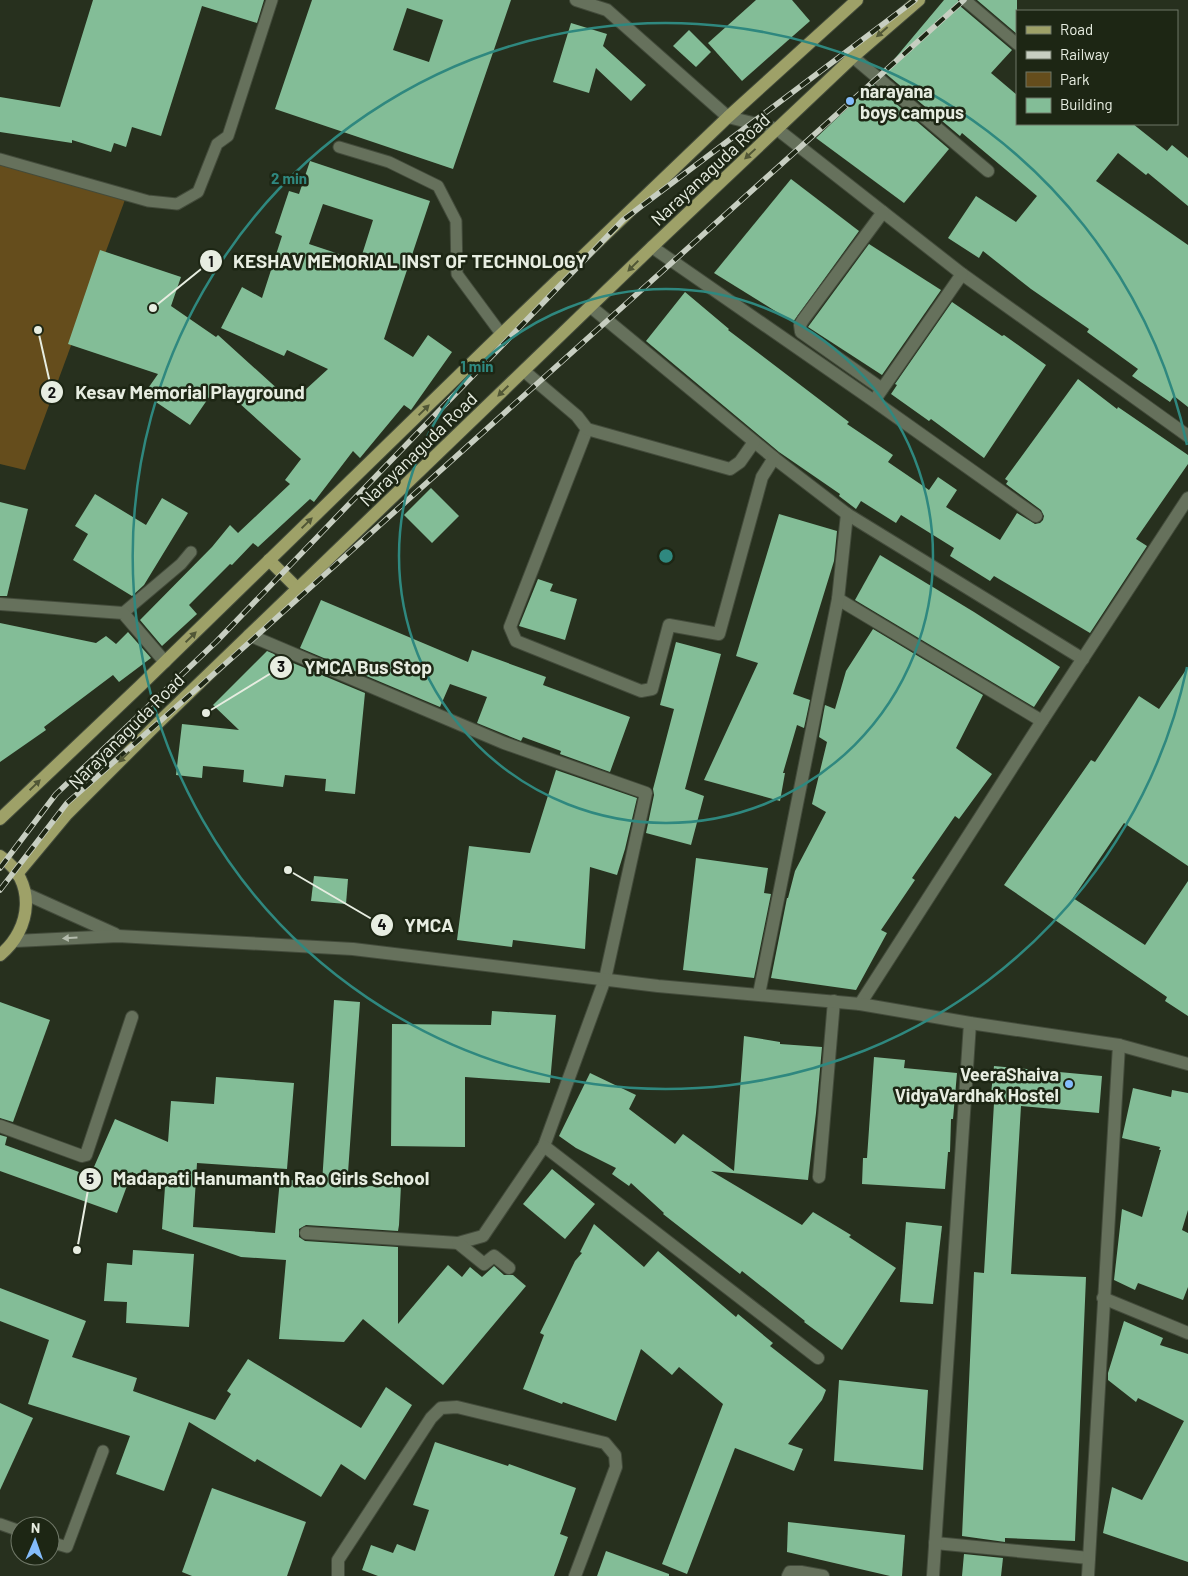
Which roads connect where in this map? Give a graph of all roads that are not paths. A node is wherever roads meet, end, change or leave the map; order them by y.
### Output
1 (272, 0) edge
2 (576, 0) edge
3 (858, 0) edge
4 (919, 0) edge
5 (965, 0) edge
6 (1016, 43) edge
7 (853, 57) junction
8 (728, 117) junction
9 (777, 129) junction
10 (339, 147) dead end
11 (0, 159) edge
12 (988, 171) dead end
13 (884, 212) junction
14 (652, 247) junction
15 (962, 274) junction
16 (591, 307) junction
17 (502, 334) junction
18 (524, 371) junction
19 (882, 390) junction
20 (874, 401) junction
21 (587, 429) junction
22 (1188, 436) edge
23 (754, 442) junction
24 (774, 458) junction
25 (1188, 498) edge
26 (847, 514) junction
27 (1036, 516) dead end
28 (191, 552) dead end
29 (269, 560) junction
30 (298, 589) junction
31 (838, 599) junction
32 (0, 604) edge
33 (123, 613) junction
34 (249, 635) junction
35 (1083, 659) junction
36 (165, 662) junction
37 (1042, 721) junction
38 (0, 819) edge
39 (0, 856) edge
40 (18, 874) junction
41 (26, 894) junction
42 (118, 936) junction
43 (15, 941) junction
44 (0, 955) edge
45 (605, 980) junction
46 (759, 994) junction
47 (834, 1002) junction
48 (860, 1004) junction
49 (132, 1017) dead end
50 (970, 1023) junction
51 (1119, 1045) junction
52 (1188, 1064) edge
53 (0, 1126) edge
54 (544, 1146) junction
55 (819, 1177) dead end
56 (306, 1233) dead end
57 (458, 1243) junction
58 (509, 1268) dead end
59 (1103, 1298) junction
60 (1188, 1333) edge
61 (818, 1358) dead end
62 (102, 1451) dead end
63 (936, 1543) junction
64 (60, 1545) edge
65 (1089, 1558) junction
66 (338, 1576) edge
67 (575, 1576) edge
68 (788, 1576) edge
69 (823, 1576) edge
70 (933, 1576) edge
71 (1088, 1576) edge

1 - 11 lane
2 - 8 street
3 - 8 main road, Narayanaguda Road
4 -> 7 main road, Narayanaguda Road
5 - 6 lane
7 - 9 main road, Narayanaguda Road
7 - 12 street
8 - 9 street
8 - 17 main road, Narayanaguda Road
9 - 13 street
9 -> 14 main road, Narayanaguda Road
10 - 17 lane
13 - 15 street
13 - 19 street
14 -> 16 main road, Narayanaguda Road
14 - 20 street
15 - 19 street
15 - 22 street
16 - 18 main road, Narayanaguda Road
16 - 23 street
29 -> 17 main road, Narayanaguda Road
18 - 21 street
18 -> 30 main road, Narayanaguda Road
19 - 20 street
20 - 27 street
21 - 23 street
21 - 24 street
23 - 24 street
24 - 26 street
25 - 35 street
26 - 31 street
26 - 35 street
28 - 33 lane
29 - 30 main road
36 -> 29 main road, Narayanaguda Road
30 - 34 main road, Narayanaguda Road
31 - 37 street
31 - 46 street
32 - 33 street
33 - 36 street
34 -> 40 main road, Narayanaguda Road
34 - 45 street
35 - 37 street
38 -> 36 main road, Narayanaguda Road
37 - 48 street
39 - 40 main road
40 - 41 main road
41 - 42 street
41 - 43 main road
42 -> 43 street
42 - 45 street
43 - 44 main road
45 - 46 street
45 - 54 street
46 - 47 street
47 - 48 street
47 - 55 street
48 - 50 street
49 - 53 street
50 - 51 street
50 - 63 street
51 - 52 street
51 - 59 street
54 - 57 street
54 - 61 street
56 - 57 street
57 - 58 street
59 - 60 street
59 - 65 street
62 - 64 lane
63 - 65 street
63 - 70 street
65 - 71 street
66 - 67 street
68 - 69 street

